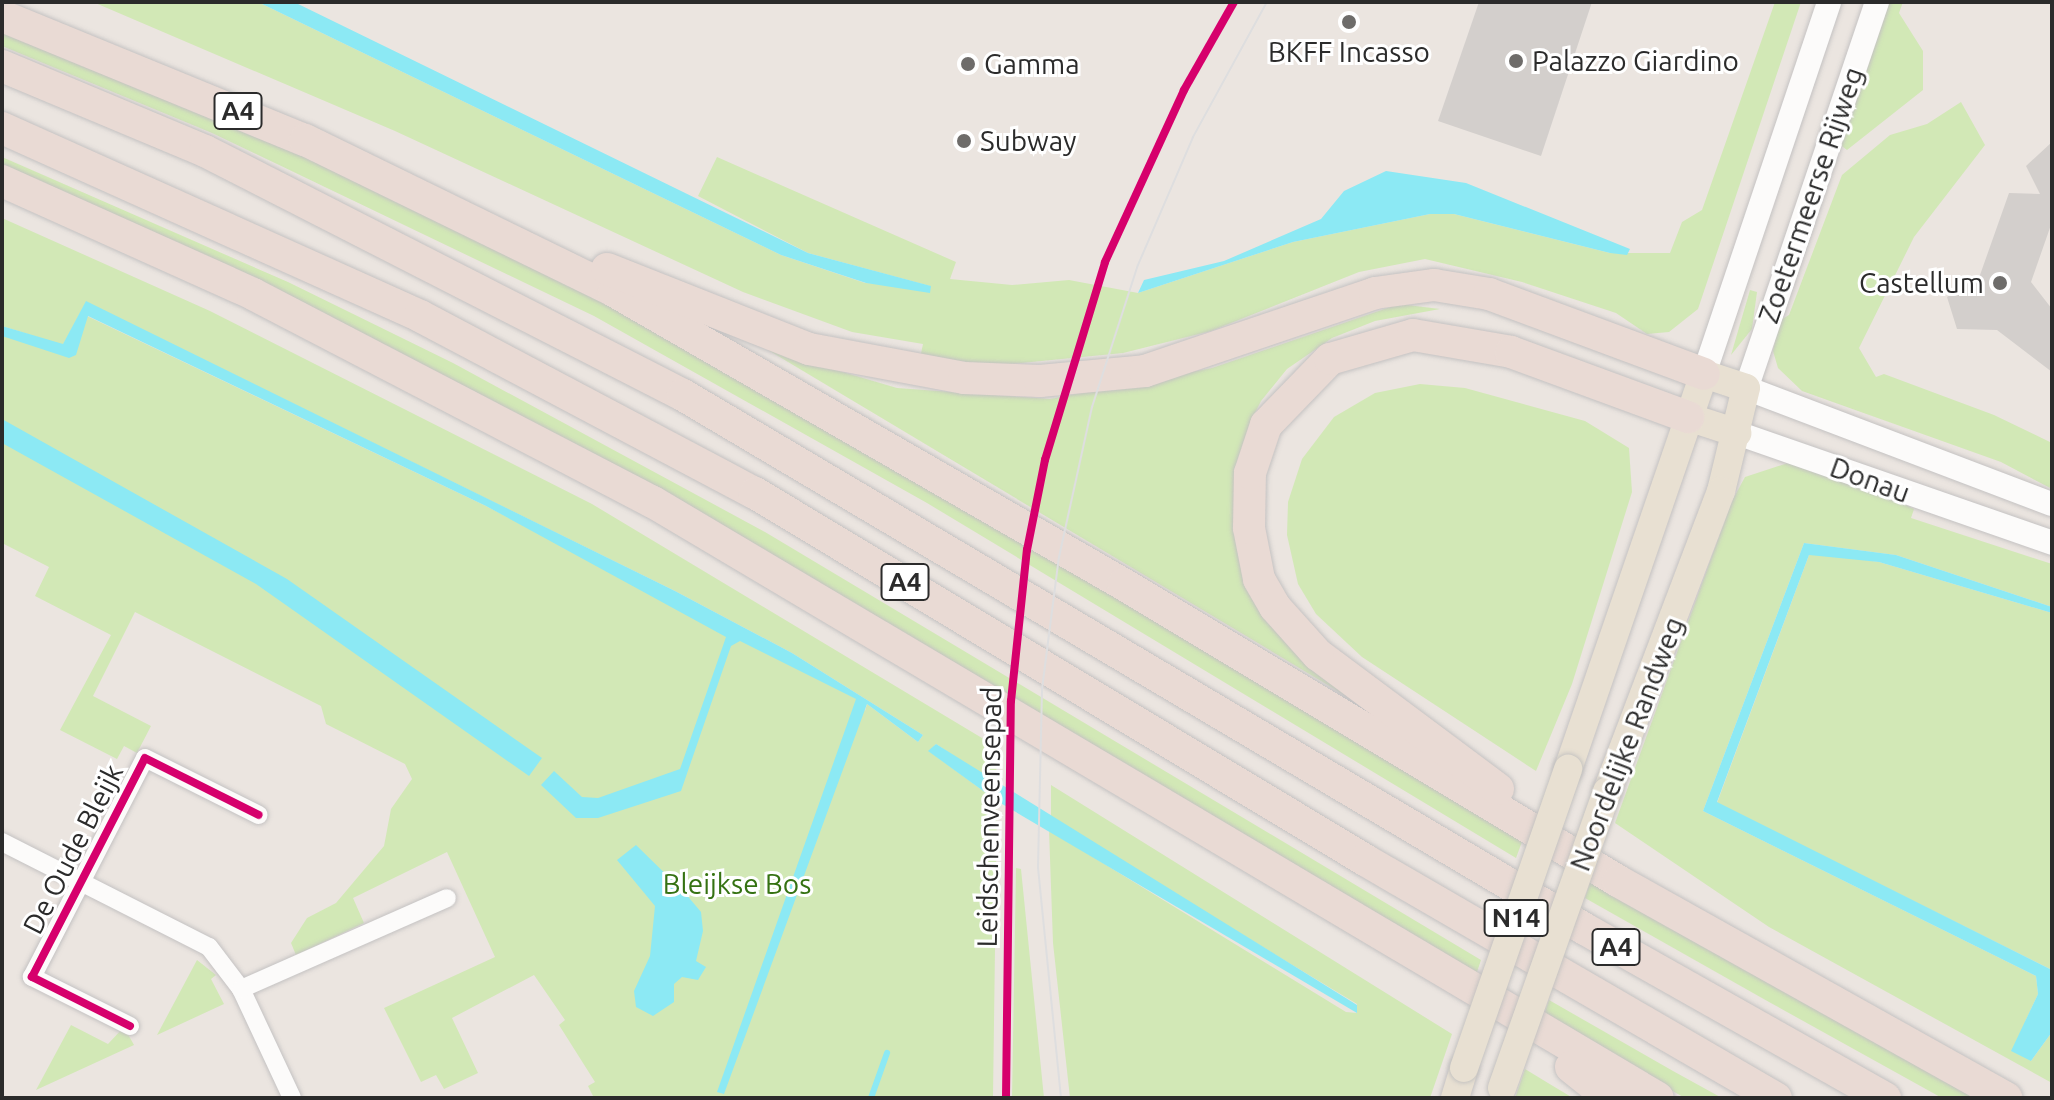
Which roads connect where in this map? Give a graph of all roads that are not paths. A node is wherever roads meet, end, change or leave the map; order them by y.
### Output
1 (1829, 2) edge
2 (1877, 2) edge
3 (2, 16) edge
4 (2, 66) edge
5 (2, 128) edge
6 (2, 181) edge
7 (469, 216) junction
8 (1704, 374) junction
9 (1746, 388) junction
10 (1688, 417) junction
11 (1737, 433) junction
12 (2052, 504) edge
13 (2052, 543) edge
14 (259, 815) dead end
15 (2, 842) edge
16 (1618, 881) junction
17 (83, 884) junction
18 (447, 898) dead end
19 (241, 989) junction
20 (1471, 989) junction
21 (130, 1026) dead end
22 (1501, 1093) edge
23 (292, 1098) edge
24 (1455, 1098) edge
25 (1610, 1098) edge
26 (1658, 1098) edge
27 (1776, 1098) edge
28 (1885, 1098) edge
29 (2007, 1098) edge

1 - 8 main road, Zoetermeerse Rijweg / N14
2 - 9 main road, Zoetermeerse Rijweg / N14
3 - 7 highway, A4
4 - 28 highway, A4
5 - 27 highway, A4
6 - 20 highway, A4
7 - 8 highway, A4
7 - 16 highway, A4
8 - 9 main road, Donau
8 - 10 main road, Noordelijke Randweg / N14
9 - 11 main road, Noordelijke Randweg / N14
9 - 12 main road, Donau
10 - 11 main road, Donau
10 - 16 highway, A4
10 - 24 main road, Noordelijke Randweg / N14, bridge
11 - 13 main road, Donau
11 - 22 main road, Noordelijke Randweg / N14, bridge
14 - 17 street, De Oude Bleijk
15 - 17 street, De Oude Bleijk
16 - 29 highway, A4
17 - 19 street, De Oude Bleijk
17 - 21 street, De Oude Bleijk
18 - 19 street
19 - 23 street, De Oude Bleijk
20 - 25 highway, A4
20 - 26 highway, A4

